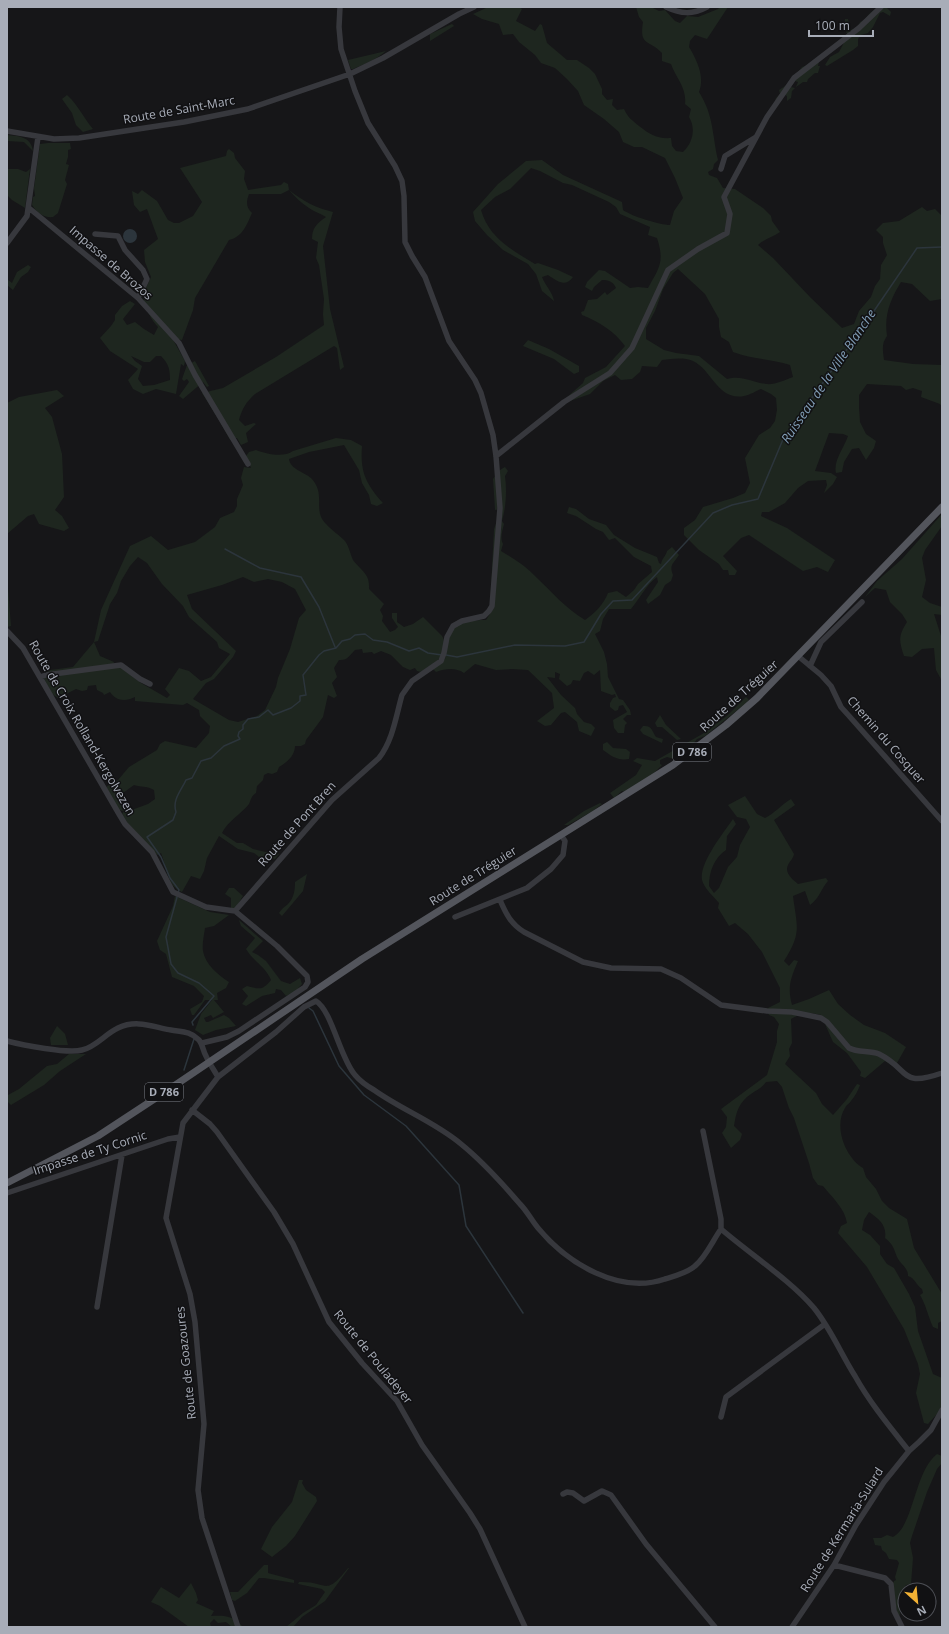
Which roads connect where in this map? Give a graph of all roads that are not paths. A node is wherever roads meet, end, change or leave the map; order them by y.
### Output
1 (340, 7) edge
2 (474, 7) edge
3 (666, 7) edge
4 (707, 7) edge
5 (881, 7) edge
6 (350, 74) junction
7 (7, 131) edge
8 (38, 137) junction
9 (756, 137) junction
10 (721, 169) dead end
11 (29, 208) junction
12 (95, 234) dead end
13 (7, 243) edge
14 (138, 298) junction
15 (496, 456) junction
16 (248, 464) dead end
17 (942, 507) edge
18 (862, 602) dead end
19 (7, 631) edge
20 (798, 656) junction
21 (810, 666) junction
22 (40, 677) junction
23 (150, 684) dead end
24 (942, 821) edge
25 (561, 835) junction
26 (500, 900) junction
27 (235, 911) junction
28 (455, 917) dead end
29 (254, 1031) junction
30 (236, 1033) junction
31 (7, 1041) edge
32 (202, 1043) junction
33 (209, 1062) junction
34 (942, 1073) edge
35 (218, 1077) junction
36 (192, 1110) junction
37 (703, 1131) dead end
38 (180, 1137) junction
39 (122, 1155) junction
40 (7, 1183) edge
41 (7, 1193) edge
42 (721, 1229) junction
43 (97, 1307) dead end
44 (825, 1324) junction
45 (942, 1410) edge
46 (721, 1417) dead end
47 (909, 1451) junction
48 (563, 1494) dead end
49 (834, 1565) junction
50 (238, 1627) edge
51 (525, 1627) edge
52 (715, 1627) edge
53 (792, 1627) edge
54 (902, 1627) edge

1 - 6 street, Route de Pont Bren
2 - 6 street, Route de Saint-Marc
3 - 4 street
5 - 9 street
6 - 8 street, Route de Saint-Marc
6 - 15 street, Route de Pont Bren
7 - 8 street, Route de Saint-Marc
8 - 11 street
9 - 10 street
9 - 15 street
11 - 13 street
11 - 14 street, Impasse de Brozos
12 - 14 street
14 - 16 street, Impasse de Brozos
15 - 27 street, Route de Pont Bren
17 - 20 main road, Route de Tréguier / D 786
18 - 21 street
19 - 22 street, Route de Croix Rolland-Kergolvezen
20 - 21 street, Chemin du Cosquer
20 - 25 main road, Route de Tréguier / D 786
21 - 24 street, Chemin du Cosquer
22 - 23 street
22 - 27 street, Route de Croix Rolland-Kergolvezen
25 - 26 street
25 - 29 main road, Route de Tréguier / D 786
26 - 28 street
26 - 34 street
27 - 30 street
29 - 30 street
29 - 33 main road, D 786
30 - 32 street
31 - 32 street
32 - 33 street
33 - 35 street
33 - 40 main road, D 786
35 - 36 street, Route de Goazoures
35 - 42 street, Route de Goazoures
36 - 38 street, Route de Goazoures
36 - 51 street, Route de Pouladeyer
37 - 42 street
38 - 39 street, Impasse de Ty Cornic
38 - 50 street, Route de Goazoures
39 - 41 street, Impasse de Ty Cornic
39 - 43 street
42 - 44 street
44 - 46 street
44 - 47 street
45 - 47 street, Route de Kermaria-Sulard
47 - 49 street, Route de Kermaria-Sulard
48 - 52 street
49 - 53 street, Route de Kermaria-Sulard
49 - 54 street

